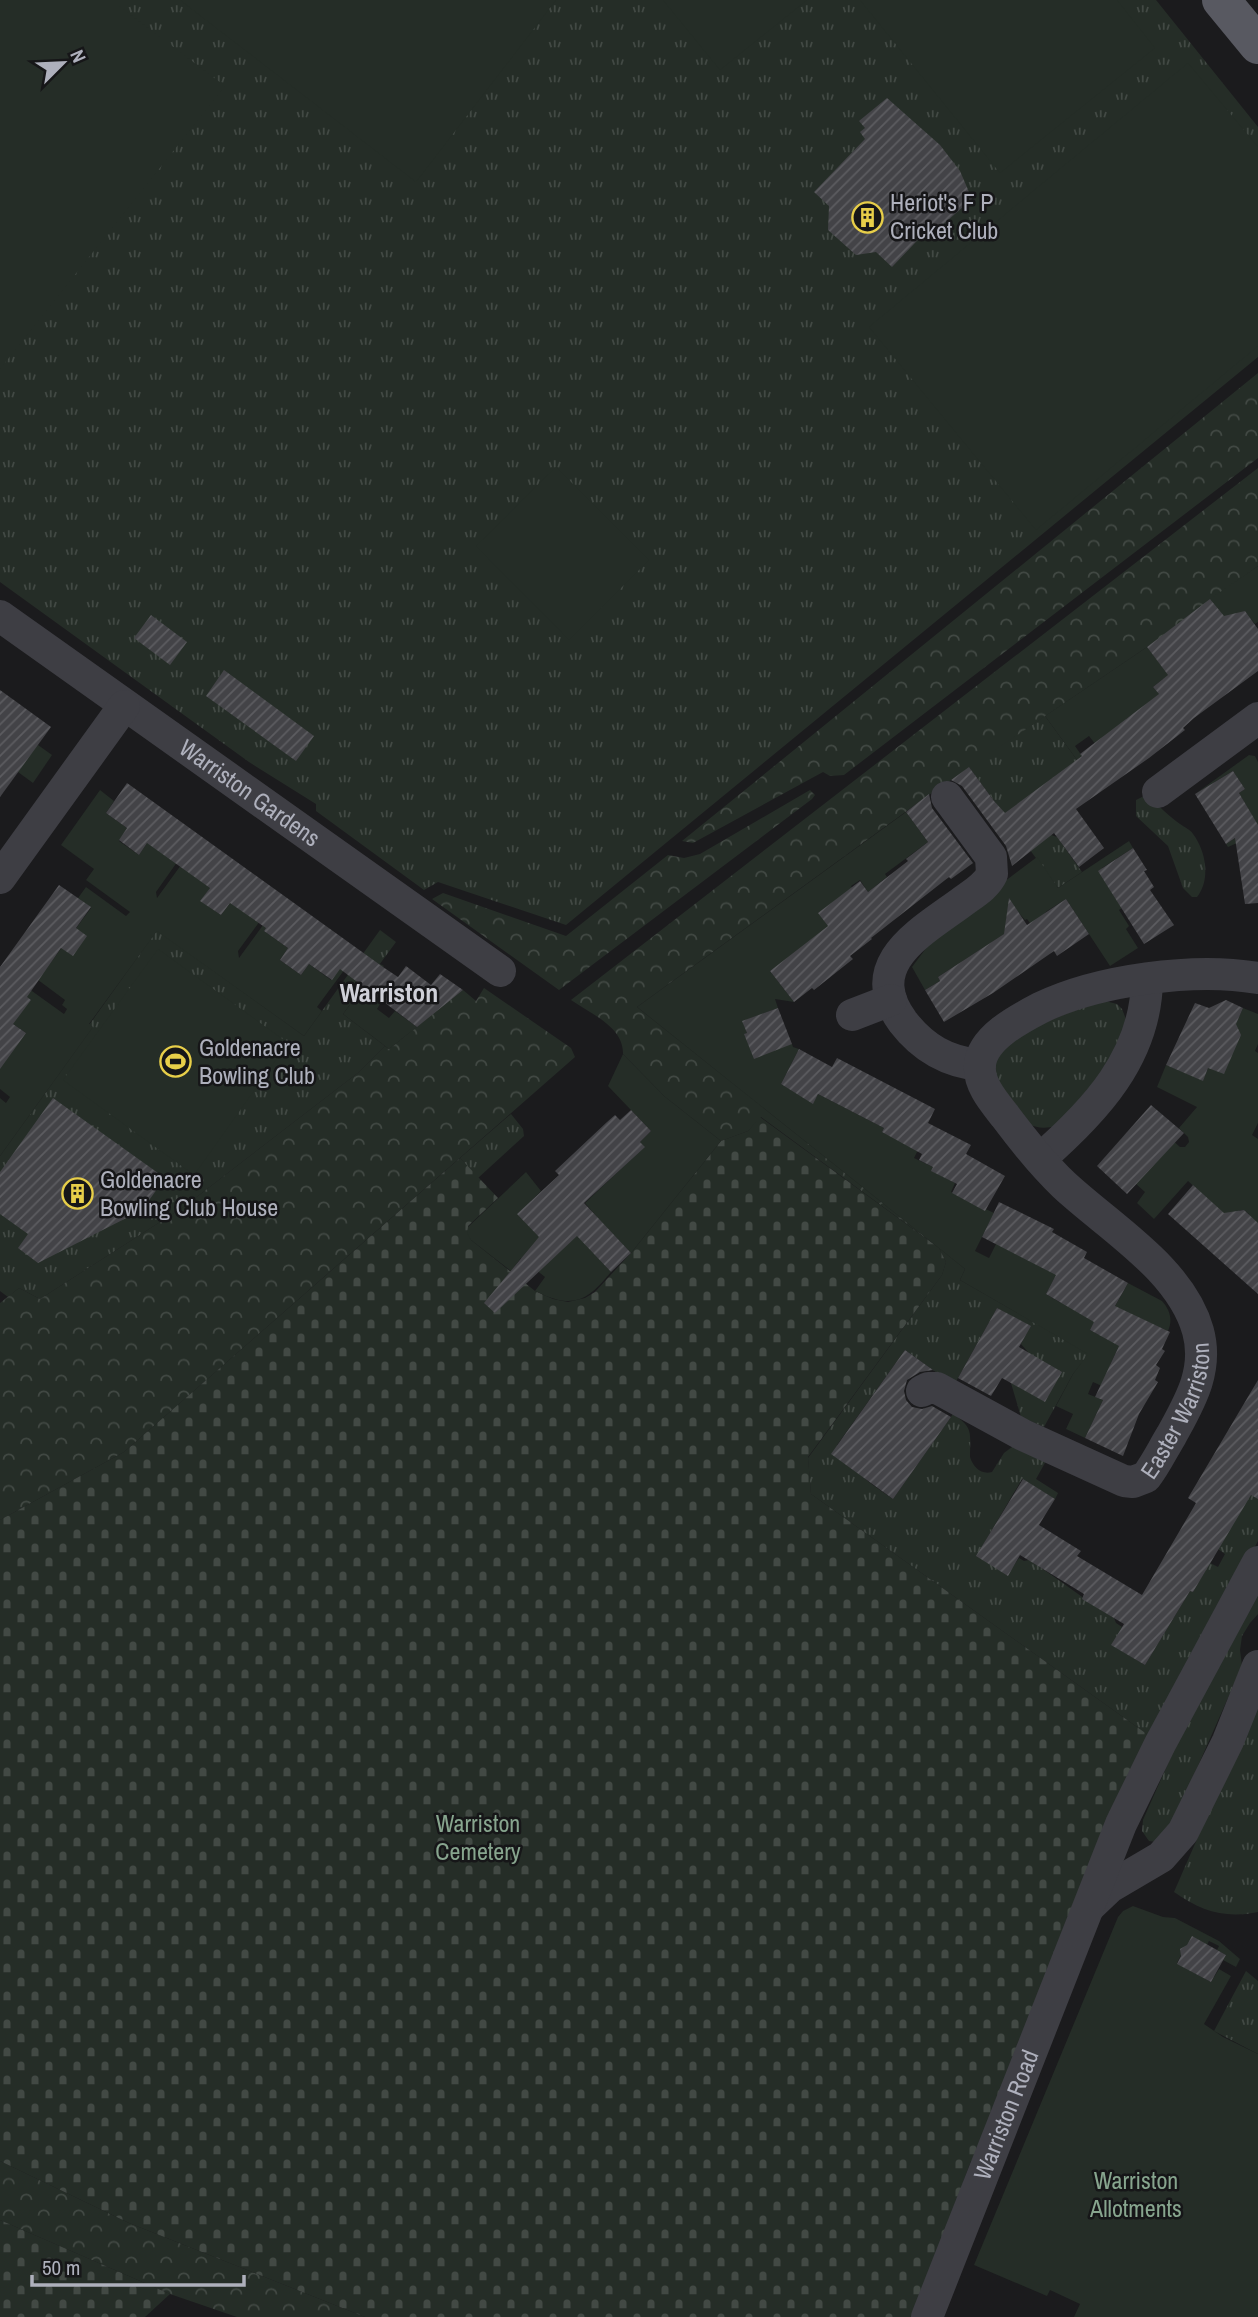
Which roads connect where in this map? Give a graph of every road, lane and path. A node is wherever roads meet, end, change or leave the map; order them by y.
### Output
1 (1221, 0) edge
2 (1258, 45) edge
3 (0, 616) edge
4 (124, 706) junction
5 (1258, 718) edge
6 (1158, 792) dead end
7 (947, 797) dead end
8 (0, 878) edge
9 (500, 971) dead end
10 (1258, 978) edge
11 (1147, 980) junction
12 (891, 1000) junction
13 (852, 1015) dead end
14 (980, 1065) junction
15 (1040, 1159) junction
16 (922, 1391) dead end
17 (1258, 1562) edge
18 (1258, 1666) edge
19 (1084, 1914) junction
20 (928, 2317) edge

1 - 2 main road
3 - 4 street, Warriston Gardens
4 - 8 street
4 - 9 street, Warriston Gardens
5 - 6 street
7 - 12 street
10 - 11 street
11 - 14 street
11 - 15 street
12 - 13 street
12 - 14 street
14 - 15 street, Easter Warriston
15 - 16 street, Easter Warriston
17 - 19 street, Warriston Road
18 - 19 street, Warriston Road
19 - 20 street, Warriston Road

